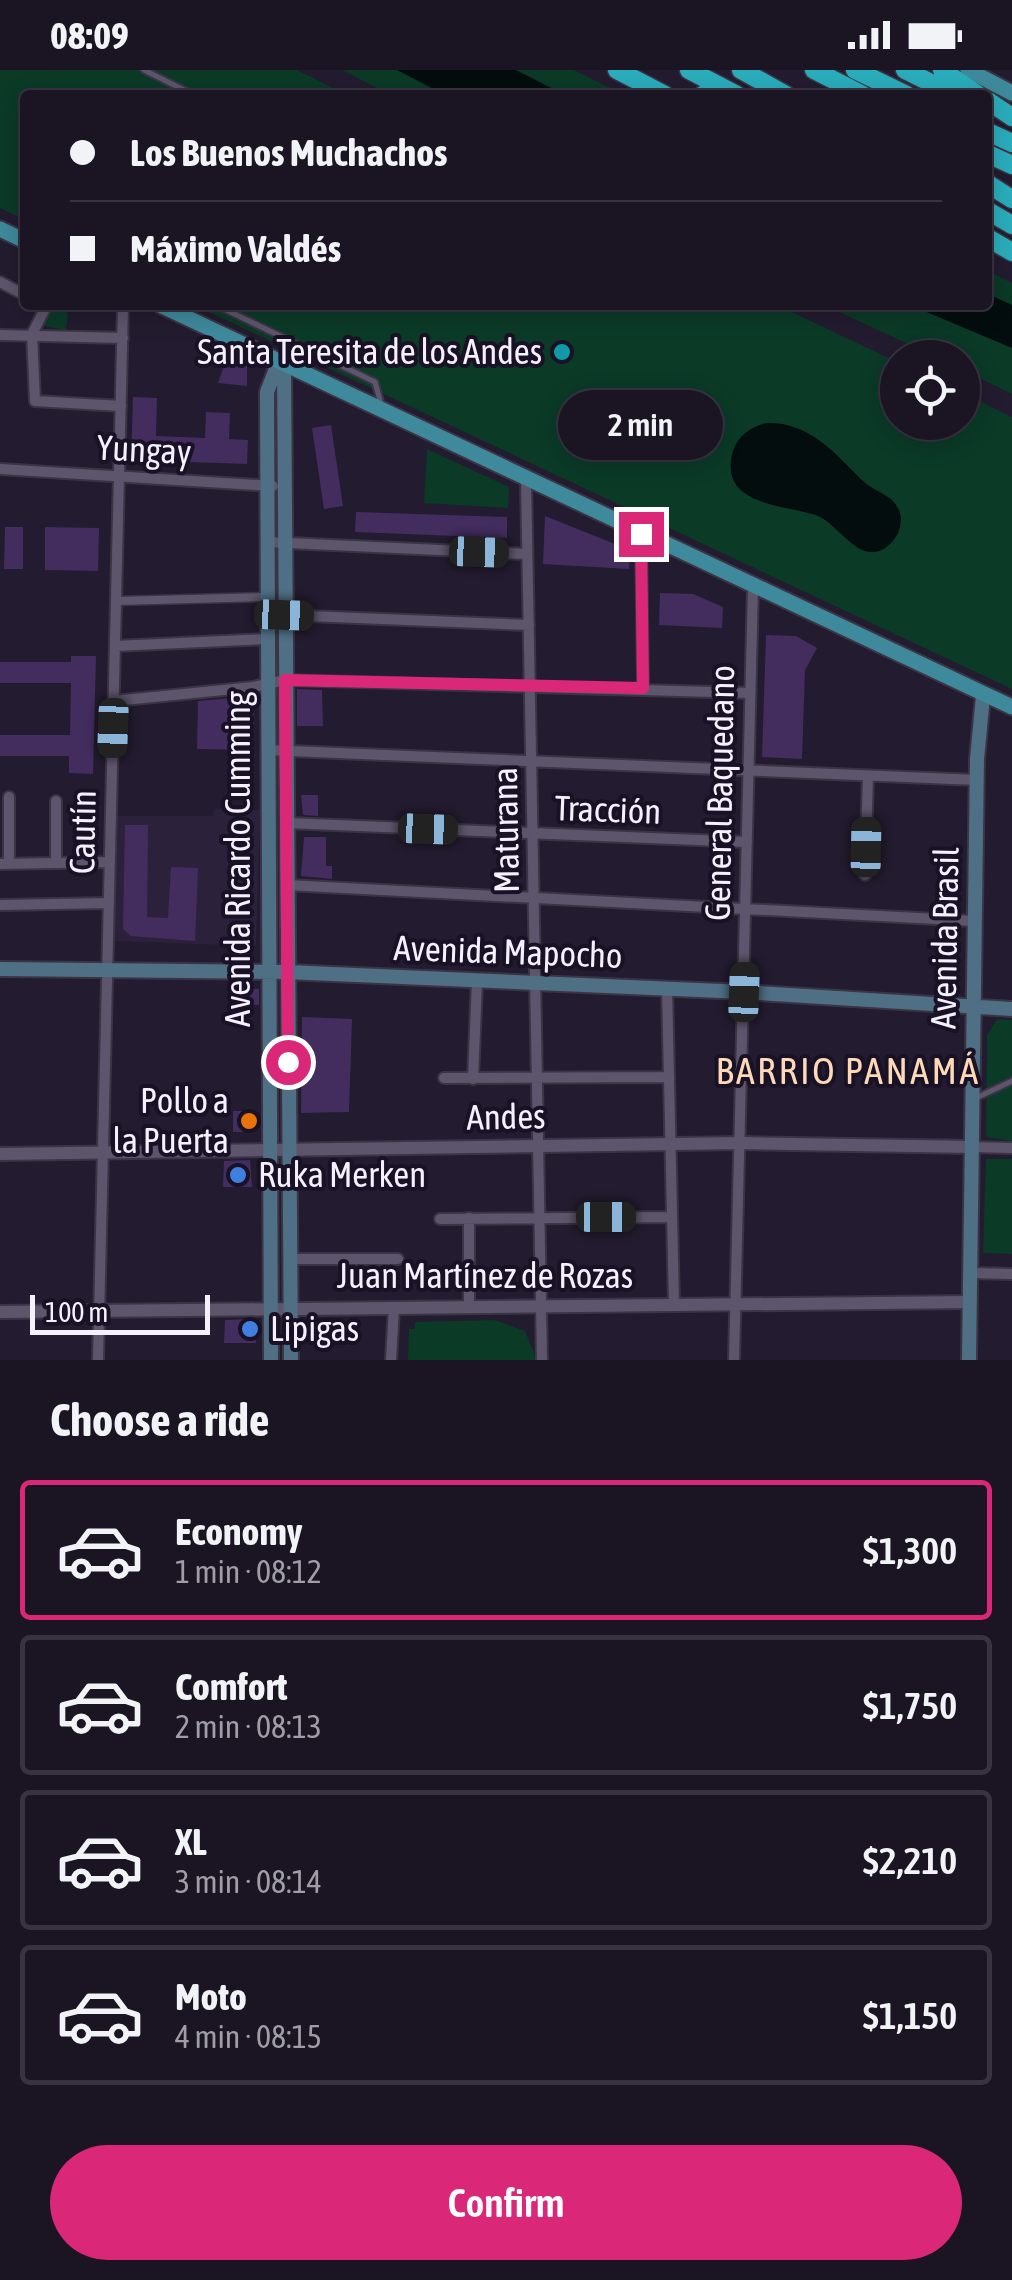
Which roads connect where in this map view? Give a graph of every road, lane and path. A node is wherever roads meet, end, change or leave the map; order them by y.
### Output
1 (144, 70) edge
2 (617, 70) edge
3 (689, 70) edge
4 (742, 70) edge
5 (804, 70) edge
6 (814, 70) edge
7 (855, 70) edge
8 (905, 70) edge
9 (942, 70) edge
10 (968, 70) edge
11 (184, 90) edge
12 (655, 90) edge
13 (727, 90) edge
14 (777, 90) edge
15 (832, 90) edge
16 (852, 90) edge
17 (896, 90) edge
18 (945, 90) edge
19 (971, 90) edge
20 (1012, 94) edge
21 (992, 104) edge
22 (1012, 121) edge
23 (44, 310) edge
24 (123, 310) edge
25 (171, 310) edge
26 (226, 310) edge
27 (32, 334) junction
28 (0, 335) edge
29 (122, 338) junction
30 (281, 362) junction
31 (121, 406) junction
32 (384, 412) junction
33 (0, 469) edge
34 (119, 476) junction
35 (526, 479) junction
36 (267, 485) junction
37 (284, 486) junction
38 (641, 534) junction
39 (268, 542) junction
40 (284, 543) junction
41 (528, 554) junction
42 (752, 587) junction
43 (267, 596) junction
44 (116, 601) junction
45 (284, 615) junction
46 (529, 625) junction
47 (268, 640) junction
48 (115, 646) junction
49 (285, 680) junction
50 (267, 686) junction
51 (530, 686) junction
52 (643, 688) junction
53 (750, 693) junction
54 (983, 696) junction
55 (114, 701) junction
56 (1012, 707) edge
57 (267, 750) junction
58 (286, 751) junction
59 (532, 762) junction
60 (748, 771) junction
61 (868, 776) junction
62 (977, 780) junction
63 (9, 797) dead end
64 (56, 801) dead end
65 (287, 822) junction
66 (534, 834) junction
67 (747, 842) junction
68 (110, 862) junction
69 (56, 863) junction
70 (4, 864) edge
71 (865, 874) dead end
72 (287, 885) junction
73 (535, 898) junction
74 (109, 904) junction
75 (0, 905) edge
76 (746, 907) junction
77 (975, 921) junction
78 (107, 967) junction
79 (0, 969) edge
80 (267, 971) junction
81 (288, 972) junction
82 (477, 981) junction
83 (537, 983) junction
84 (668, 988) junction
85 (744, 992) junction
86 (974, 1007) junction
87 (1012, 1010) edge
88 (669, 1077) junction
89 (444, 1078) dead end
90 (538, 1079) junction
91 (474, 1080) junction
92 (1012, 1081) edge
93 (974, 1099) junction
94 (740, 1144) junction
95 (671, 1145) junction
96 (539, 1147) junction
97 (973, 1148) junction
98 (1012, 1148) edge
99 (289, 1150) junction
100 (270, 1151) junction
101 (103, 1152) junction
102 (0, 1154) edge
103 (672, 1217) junction
104 (440, 1218) dead end
105 (469, 1218) junction
106 (540, 1218) junction
107 (290, 1259) junction
108 (398, 1259) dead end
109 (971, 1272) junction
110 (1012, 1274) edge
111 (970, 1302) junction
112 (736, 1304) junction
113 (674, 1305) junction
114 (542, 1306) junction
115 (394, 1307) junction
116 (469, 1307) junction
117 (271, 1308) junction
118 (290, 1308) junction
119 (99, 1310) junction
120 (0, 1312) edge
121 (98, 1360) edge
122 (271, 1360) edge
123 (291, 1360) edge
124 (391, 1360) edge
125 (542, 1360) edge
126 (734, 1360) edge
127 (969, 1360) edge

1 - 11 lane
2 - 12 highway
3 - 13 highway
4 - 14 highway
5 - 15 highway
6 - 16 highway
7 - 17 highway
8 - 18 highway
9 - 19 highway
10 - 20 main road
21 - 22 highway
23 - 27 street
24 - 29 street, Cautín
25 - 30 main road
26 - 32 lane
27 - 28 street
27 - 29 street
27 - 31 street
29 - 31 street, Cautín
30 - 32 main road
30 - 36 main road, Avenida Ricardo Cumming
30 - 37 main road, Avenida Ricardo Cumming
31 - 34 street, Cautín
32 - 35 main road
33 - 34 street, Yungay
34 - 36 street, Yungay
34 - 44 street, Cautín
35 - 38 main road
35 - 41 street, Maturana
36 - 37 street, Yungay
36 - 39 main road, Avenida Ricardo Cumming
37 - 40 main road, Avenida Ricardo Cumming
38 - 42 main road
38 - 52 street
39 - 40 street
39 - 43 main road, Avenida Ricardo Cumming
40 - 41 street
40 - 45 main road, Avenida Ricardo Cumming
41 - 46 street, Maturana
42 - 53 street, General Baquedano
42 - 54 main road
43 - 44 street
43 - 47 main road, Avenida Ricardo Cumming
44 - 48 street, Cautín
45 - 46 street
45 - 49 main road, Avenida Ricardo Cumming
46 - 51 street, Maturana
47 - 48 street
47 - 50 main road, Avenida Ricardo Cumming
48 - 55 street, Cautín
49 - 50 street
49 - 51 street
49 - 58 main road, Avenida Ricardo Cumming
50 - 55 street
50 - 57 main road, Avenida Ricardo Cumming
51 - 52 street
51 - 59 street, Maturana
52 - 53 street
53 - 60 street, General Baquedano
54 - 56 main road
54 - 62 main road, Avenida Brasil
55 - 68 street, Cautín
57 - 58 street
57 - 80 main road, Avenida Ricardo Cumming
58 - 59 street
58 - 65 main road, Avenida Ricardo Cumming
59 - 60 street
59 - 66 street, Maturana
60 - 61 street
60 - 67 street, General Baquedano
61 - 62 street
61 - 71 street
62 - 77 main road, Avenida Brasil
63 - 70 street
64 - 69 street
65 - 66 street, Tracción
65 - 72 main road, Avenida Ricardo Cumming
66 - 67 street, Tracción
66 - 73 street, Maturana
67 - 76 street, General Baquedano
68 - 69 street
68 - 74 street, Cautín
69 - 70 street
72 - 73 street
72 - 81 main road, Avenida Ricardo Cumming
73 - 76 street
73 - 83 street, Maturana
74 - 75 street
74 - 78 street, Cautín
76 - 77 street
76 - 85 street, General Baquedano
77 - 86 main road, Avenida Brasil
78 - 79 main road, Avenida Mapocho
78 - 80 main road, Avenida Mapocho
78 - 101 street, Cautín
80 - 81 main road, Avenida Mapocho
80 - 100 main road, Avenida Ricardo Cumming
81 - 82 main road, Avenida Mapocho
81 - 99 main road, Avenida Ricardo Cumming
82 - 83 main road, Avenida Mapocho
82 - 91 street
83 - 84 main road, Avenida Mapocho
83 - 90 street, Maturana
84 - 85 main road, Avenida Mapocho
84 - 88 street
85 - 86 main road, Avenida Mapocho
85 - 94 street, General Baquedano
86 - 87 main road, Avenida Mapocho
86 - 93 main road, Avenida Brasil
88 - 90 street
88 - 95 street
89 - 91 street
90 - 91 street
90 - 96 street, Maturana
92 - 93 lane
93 - 97 main road, Avenida Brasil
94 - 95 street, Andes
94 - 97 street, Andes
94 - 112 street, General Baquedano
95 - 96 street, Andes
95 - 103 street
96 - 99 street, Andes
96 - 106 street, Maturana
97 - 98 street, Andes
97 - 109 main road, Avenida Brasil
99 - 100 street, Andes
99 - 107 main road, Avenida Ricardo Cumming
100 - 101 street, Andes
100 - 117 main road, Avenida Ricardo Cumming
101 - 102 street, Andes
101 - 119 street, Cautín
103 - 106 street
103 - 113 street
104 - 105 street
105 - 106 street
105 - 116 street
106 - 114 street, Maturana
107 - 108 street
107 - 118 main road, Avenida Ricardo Cumming
109 - 110 street
109 - 111 main road, Avenida Brasil
111 - 112 street, Juan Martínez de Rozas
111 - 127 main road, Avenida Brasil
112 - 113 street, Juan Martínez de Rozas
112 - 126 street, General Baquedano
113 - 114 street, Juan Martínez de Rozas
114 - 116 street, Juan Martínez de Rozas
114 - 125 street, Maturana
115 - 116 street, Juan Martínez de Rozas
115 - 118 street, Juan Martínez de Rozas
115 - 124 street
117 - 118 street, Juan Martínez de Rozas
117 - 119 street, Juan Martínez de Rozas
117 - 122 main road, Avenida Ricardo Cumming
118 - 123 main road, Avenida Ricardo Cumming
119 - 120 street, Juan Martínez de Rozas
119 - 121 street, Cautín

